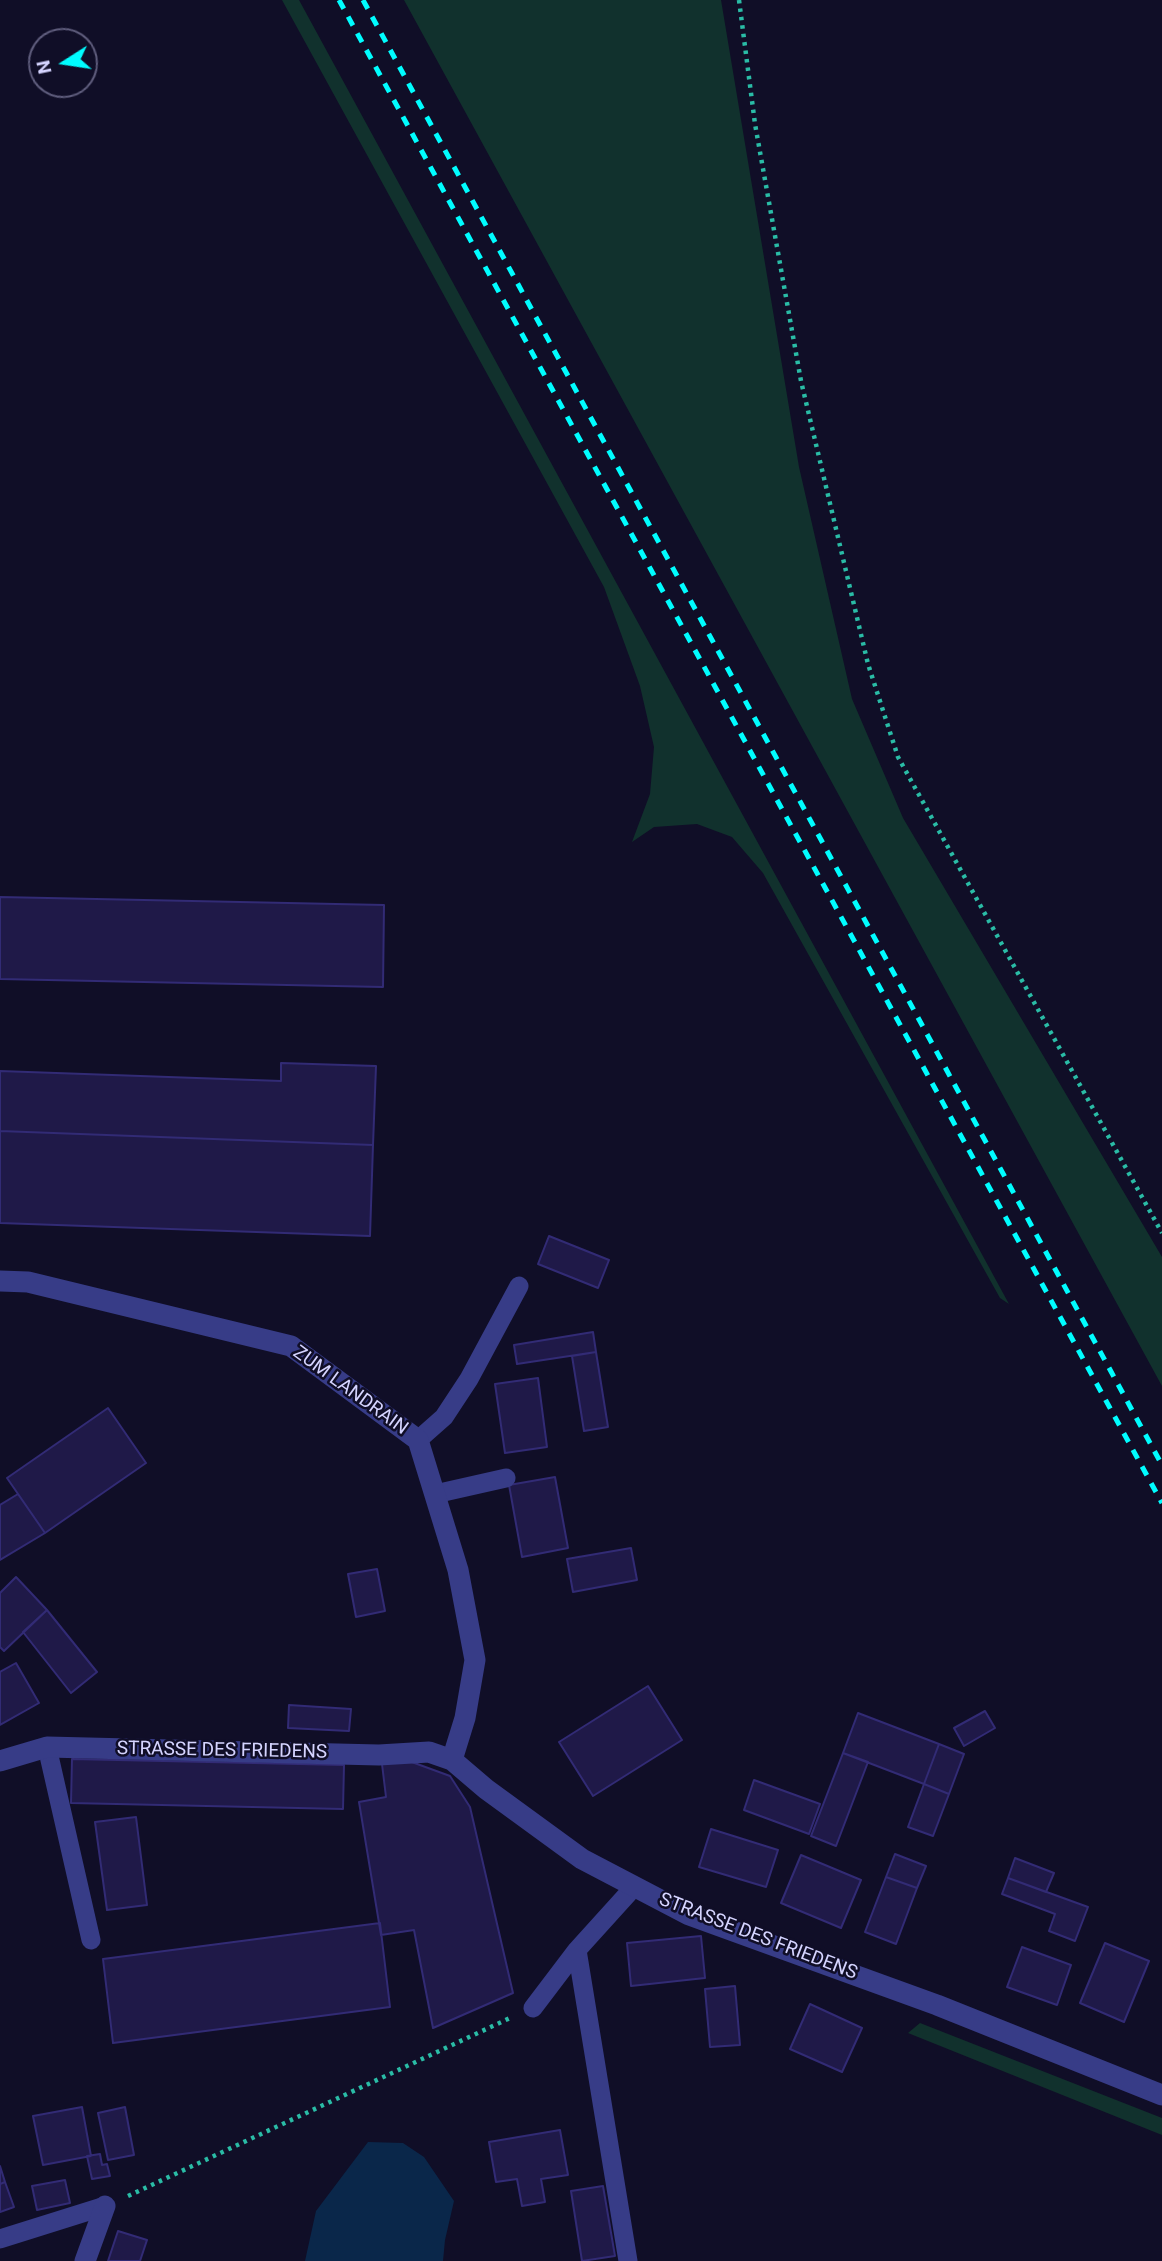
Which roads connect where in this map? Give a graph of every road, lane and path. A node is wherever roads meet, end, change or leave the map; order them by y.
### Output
1 (739, 0) edge
2 (1162, 1233) edge
3 (0, 1281) edge
4 (519, 1286) dead end
5 (418, 1440) junction
6 (506, 1478) dead end
7 (435, 1494) junction
8 (47, 1747) junction
9 (452, 1760) junction
10 (0, 1761) edge
11 (635, 1887) junction
12 (91, 1940) dead end
13 (577, 1950) junction
14 (533, 2008) joint
15 (1162, 2095) edge
16 (105, 2206) junction
17 (0, 2239) edge
18 (85, 2261) edge
19 (628, 2261) edge

1 - 2 path
3 - 5 street, ZUM LANDRAIN
4 - 5 lane
5 - 7 street, ZUM LANDRAIN
6 - 7 lane
7 - 9 street, ZUM LANDRAIN
8 - 9 street, STRASSE DES FRIEDENS
8 - 10 street, STRASSE DES FRIEDENS
8 - 12 lane
9 - 11 street, STRASSE DES FRIEDENS
11 - 13 lane
11 - 15 street, STRASSE DES FRIEDENS
13 - 14 lane
13 - 19 lane
14 - 16 path
16 - 17 lane
16 - 18 street

